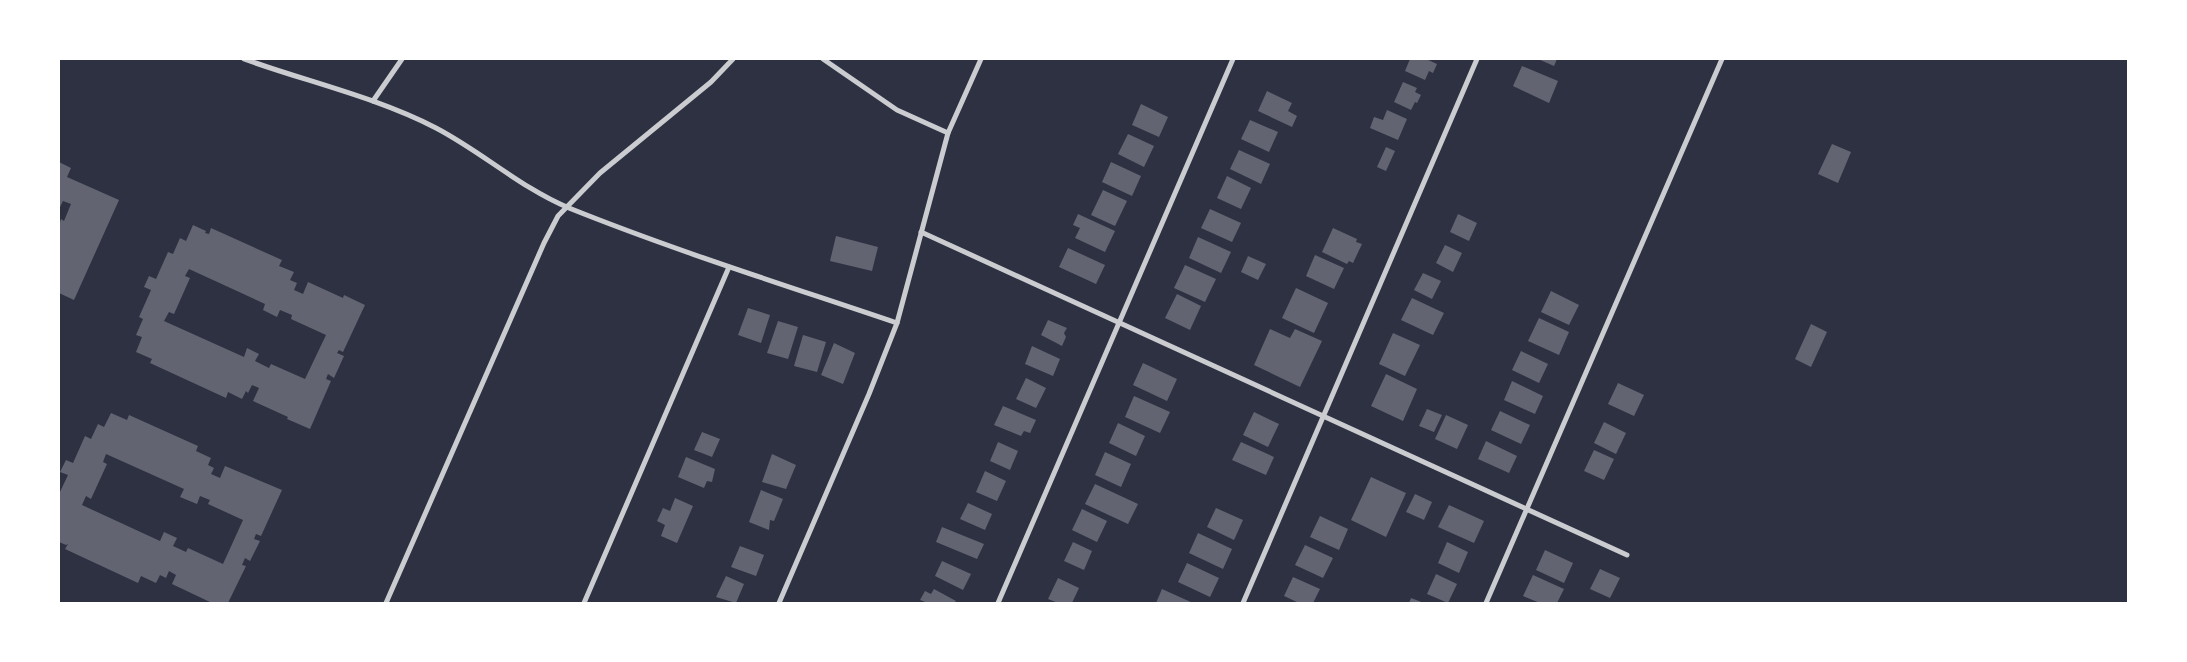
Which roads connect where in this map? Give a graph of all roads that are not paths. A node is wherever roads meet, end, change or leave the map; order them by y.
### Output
1 (244, 59) edge
2 (402, 59) edge
3 (733, 59) edge
4 (823, 59) edge
5 (981, 59) edge
6 (1234, 59) edge
7 (1477, 59) edge
8 (1722, 59) edge
9 (373, 101) junction
10 (948, 133) junction
11 (567, 207) junction
12 (920, 232) junction
13 (730, 267) junction
14 (897, 323) junction
15 (1119, 323) junction
16 (1323, 416) junction
17 (1527, 509) junction
18 (1628, 555) dead end
19 (386, 603) edge
20 (584, 603) edge
21 (779, 603) edge
22 (998, 603) edge
23 (1243, 603) edge
24 (1486, 603) edge

1 - 9 street
2 - 9 street
3 - 11 street
4 - 10 street
5 - 10 street
6 - 15 street
7 - 16 street
8 - 17 street
9 - 11 street
10 - 12 street
11 - 13 street
11 - 19 street
12 - 14 street
12 - 15 street
13 - 14 street
13 - 20 street
14 - 21 street
15 - 16 street
15 - 22 street
16 - 17 street
16 - 23 street
17 - 18 street
17 - 24 street

